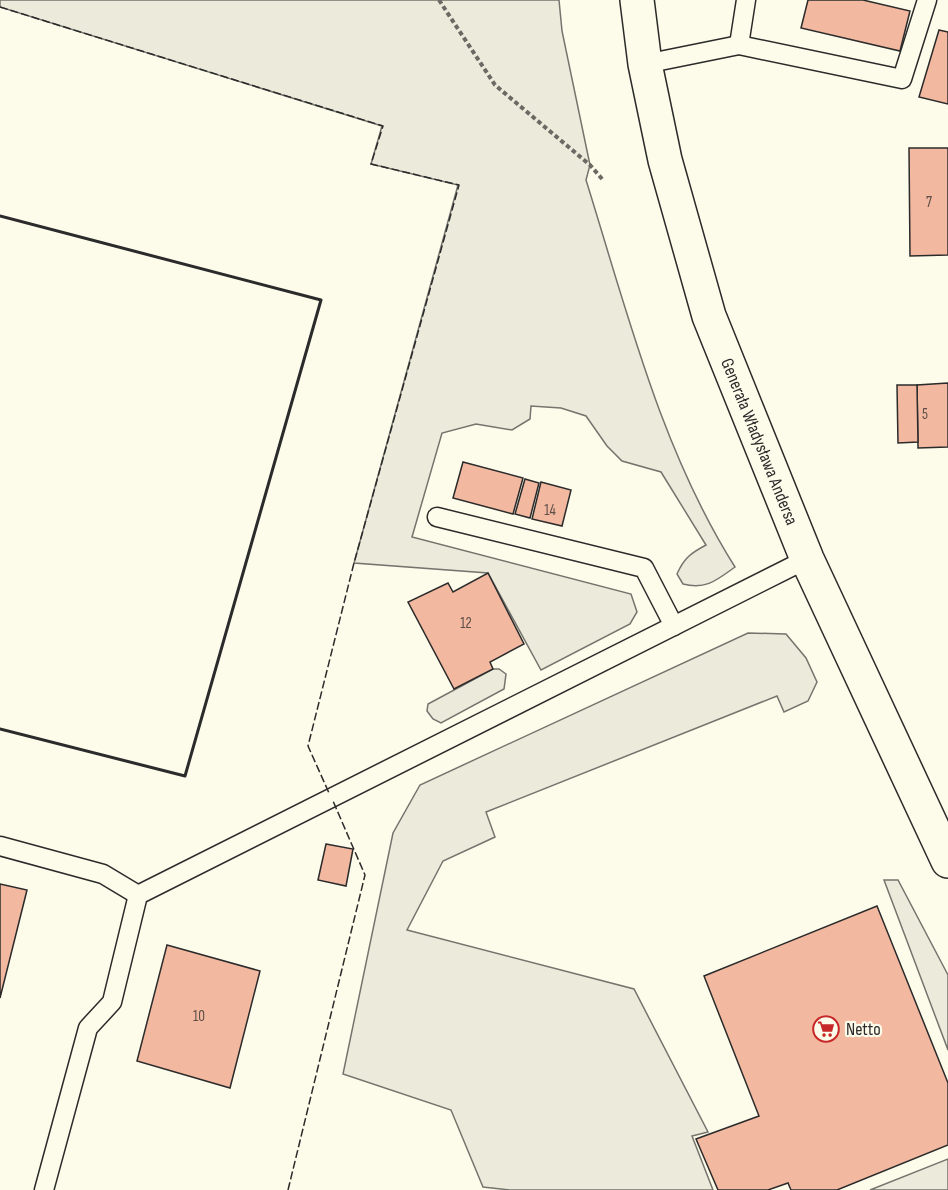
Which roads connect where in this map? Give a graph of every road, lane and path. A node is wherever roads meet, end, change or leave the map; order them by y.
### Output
1 (439, 0) edge
2 (637, 0) edge
3 (746, 0) edge
4 (927, 0) edge
5 (739, 45) junction
6 (645, 64) junction
7 (603, 180) dead end
8 (437, 517) dead end
9 (807, 560) junction
10 (674, 626) junction
11 (0, 846) edge
12 (948, 861) edge
13 (138, 895) junction
14 (44, 1190) edge

1 - 7 path
2 - 6 main road, Generała Władysława Andersa
3 - 5 lane
4 - 5 lane
5 - 6 lane
6 - 9 main road, Generała Władysława Andersa
8 - 10 lane
9 - 10 lane
9 - 12 main road, Generała Władysława Andersa
10 - 13 lane
11 - 13 lane
13 - 14 lane

